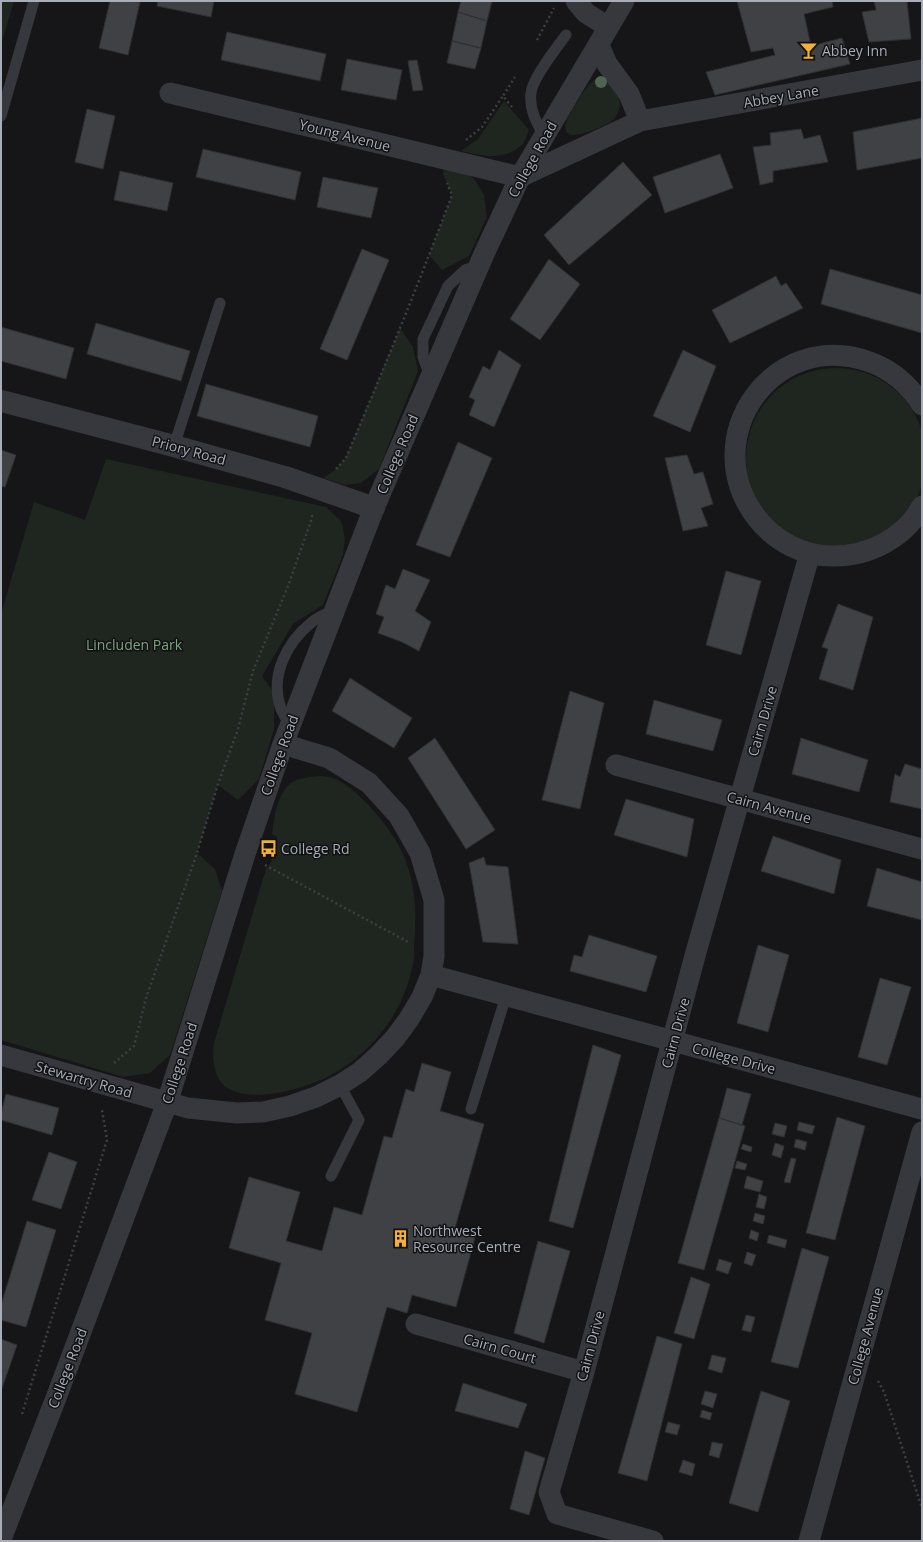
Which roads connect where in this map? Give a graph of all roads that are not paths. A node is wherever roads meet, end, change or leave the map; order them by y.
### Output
1 (34, 1) edge
2 (576, 1) edge
3 (624, 1) edge
4 (566, 35) dead end
5 (604, 36) junction
6 (922, 70) edge
7 (170, 93) dead end
8 (1, 116) edge
9 (640, 121) junction
10 (544, 136) junction
11 (520, 177) junction
12 (220, 303) dead end
13 (1, 401) edge
14 (922, 405) edge
15 (174, 446) junction
16 (922, 506) edge
17 (374, 508) junction
18 (810, 553) junction
19 (334, 609) junction
20 (286, 734) junction
21 (616, 765) dead end
22 (740, 799) junction
23 (922, 849) edge
24 (432, 966) junction
25 (506, 996) junction
26 (672, 1042) junction
27 (1, 1054) edge
28 (340, 1085) junction
29 (167, 1102) junction
30 (471, 1109) dead end
31 (922, 1109) edge
32 (922, 1132) edge
33 (330, 1176) dead end
34 (416, 1324) dead end
35 (584, 1372) junction
36 (1, 1539) edge
37 (653, 1541) edge
38 (809, 1541) edge

1 - 8 lane
2 - 5 street
3 - 5 street, College Road
4 - 10 lane
5 - 9 street
5 - 10 street, College Road
6 - 9 street, Abbey Lane
7 - 11 street, Young Avenue
9 - 11 street, Abbey Lane
10 - 11 street, College Road
11 - 17 street, College Road
12 - 15 lane
13 - 15 street, Priory Road
14 - 18 street
15 - 17 street, Priory Road
16 - 18 street
17 - 19 street, College Road
18 - 22 street, Cairn Drive
19 - 20 street, College Road
19 - 20 lane
20 - 24 street
20 - 29 street, College Road
21 - 22 street, Cairn Avenue
22 - 23 street, Cairn Avenue
22 - 26 street, Cairn Drive
24 - 25 street, College Drive
24 - 28 street
25 - 26 street, College Drive
25 - 30 lane
26 - 31 street, College Drive
26 - 35 street, Cairn Drive
27 - 29 street, Stewartry Road
28 - 29 street
28 - 33 lane
29 - 36 street, College Road
32 - 38 street, College Avenue
34 - 35 street, Cairn Court
35 - 37 street, Cairn Drive

